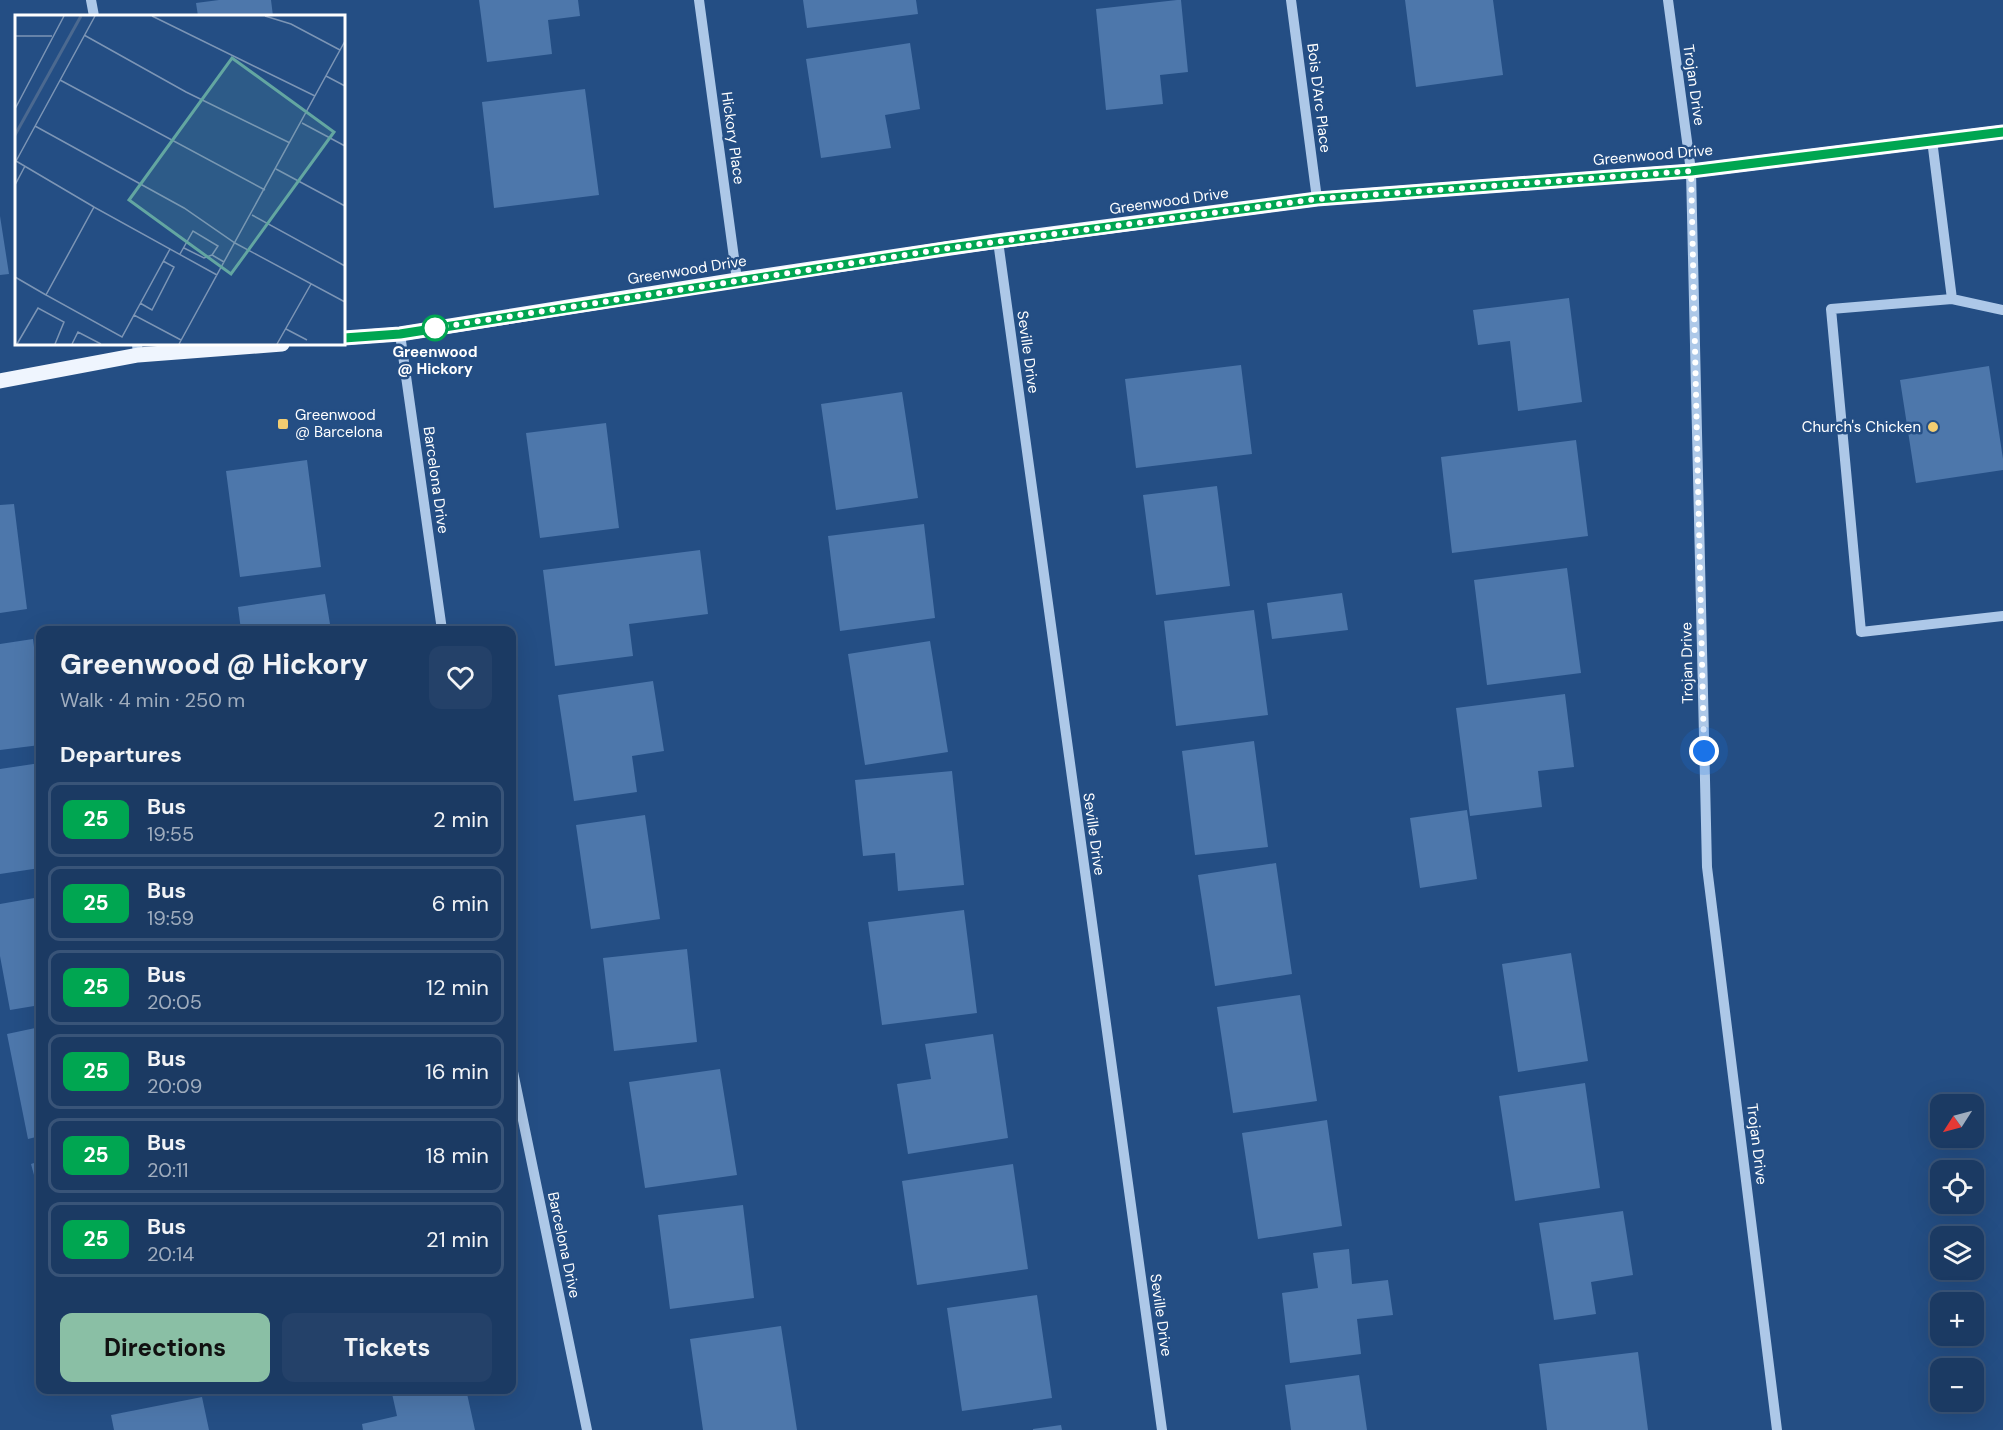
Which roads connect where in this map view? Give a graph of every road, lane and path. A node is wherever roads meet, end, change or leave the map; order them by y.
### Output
1 (91, 0) edge
2 (699, 0) edge
3 (1291, 0) edge
4 (1668, 0) edge
5 (93, 15) edge
6 (2003, 132) edge
7 (1932, 140) junction
8 (1691, 171) junction
9 (1317, 199) junction
10 (998, 241) junction
11 (737, 280) junction
12 (1952, 299) junction
13 (2003, 310) edge
14 (400, 334) junction
15 (345, 338) edge
16 (258, 345) edge
17 (138, 350) edge
18 (0, 381) edge
19 (2003, 616) edge
20 (441, 626) edge
21 (516, 1086) edge
22 (587, 1430) edge
23 (1162, 1430) edge
24 (1777, 1430) edge

1 - 5 street
2 - 11 street, Hickory Place
3 - 9 street, Bois D'Arc Place
4 - 8 street, Trojan Drive
6 - 7 main road, Greenwood Drive
7 - 8 main road, Greenwood Drive
7 - 12 street
8 - 9 main road, Greenwood Drive
8 - 24 street, Trojan Drive
9 - 10 main road, Greenwood Drive
10 - 11 main road, Greenwood Drive
10 - 23 street, Seville Drive
11 - 14 main road, Greenwood Drive
12 - 13 street
12 - 19 street
14 - 15 main road, Greenwood Drive
14 - 20 street, Barcelona Drive
16 - 17 main road
17 - 18 main road
21 - 22 street, Barcelona Drive

